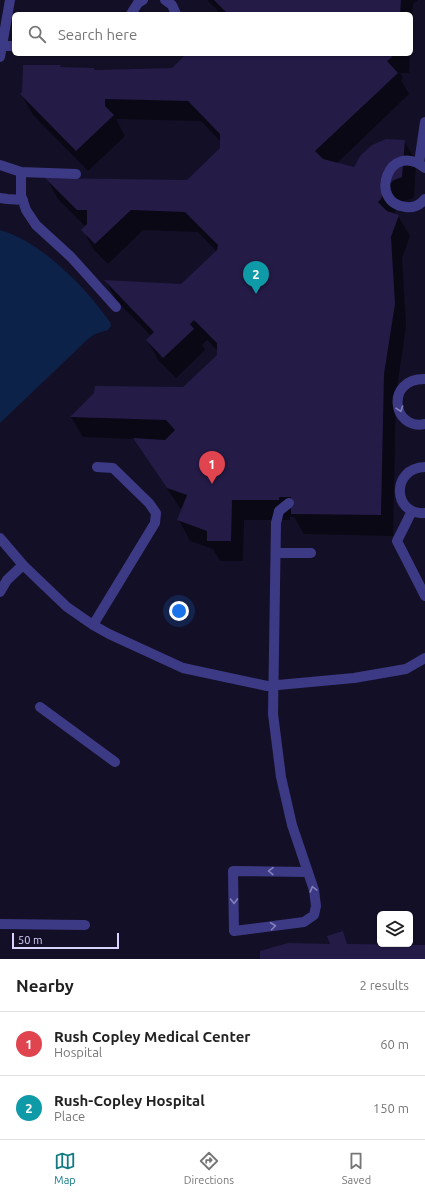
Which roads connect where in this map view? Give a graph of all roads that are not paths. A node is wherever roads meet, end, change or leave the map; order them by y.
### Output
1 (10, 0) edge
2 (142, 0) edge
3 (165, 0) edge
4 (132, 12) edge
5 (175, 12) edge
6 (3, 46) junction
7 (12, 46) edge
8 (0, 57) edge
9 (425, 122) edge
10 (0, 165) edge
11 (422, 166) edge
12 (21, 172) junction
13 (76, 174) dead end
14 (0, 198) edge
15 (425, 199) edge
16 (23, 200) junction
17 (116, 307) dead end
18 (425, 379) edge
19 (425, 424) edge
20 (97, 467) dead end
21 (425, 467) edge
22 (289, 503) dead end
23 (412, 511) junction
24 (425, 513) edge
25 (0, 538) edge
26 (276, 553) junction
27 (311, 553) dead end
28 (23, 565) junction
29 (0, 592) edge
30 (425, 596) edge
31 (92, 625) junction
32 (425, 658) edge
33 (273, 685) junction
34 (40, 707) dead end
35 (115, 762) dead end
36 (308, 872) junction
37 (0, 924) edge
38 (85, 925) dead end

1 - 6 lane
2 - 4 lane
3 - 5 lane
6 - 7 lane
6 - 8 lane
9 - 11 lane
10 - 12 lane
11 - 15 lane
12 - 13 lane
12 - 16 lane
14 - 16 lane
16 - 17 lane
18 -> 19 lane
20 - 31 lane
21 - 23 lane
22 - 26 lane
23 - 24 lane
23 - 30 lane
25 - 28 lane
26 - 27 lane
26 - 33 lane
28 - 29 lane
28 - 31 lane
31 - 33 lane
32 - 33 lane
33 - 36 lane
34 - 35 lane
36 -> 36 lane
37 - 38 lane

